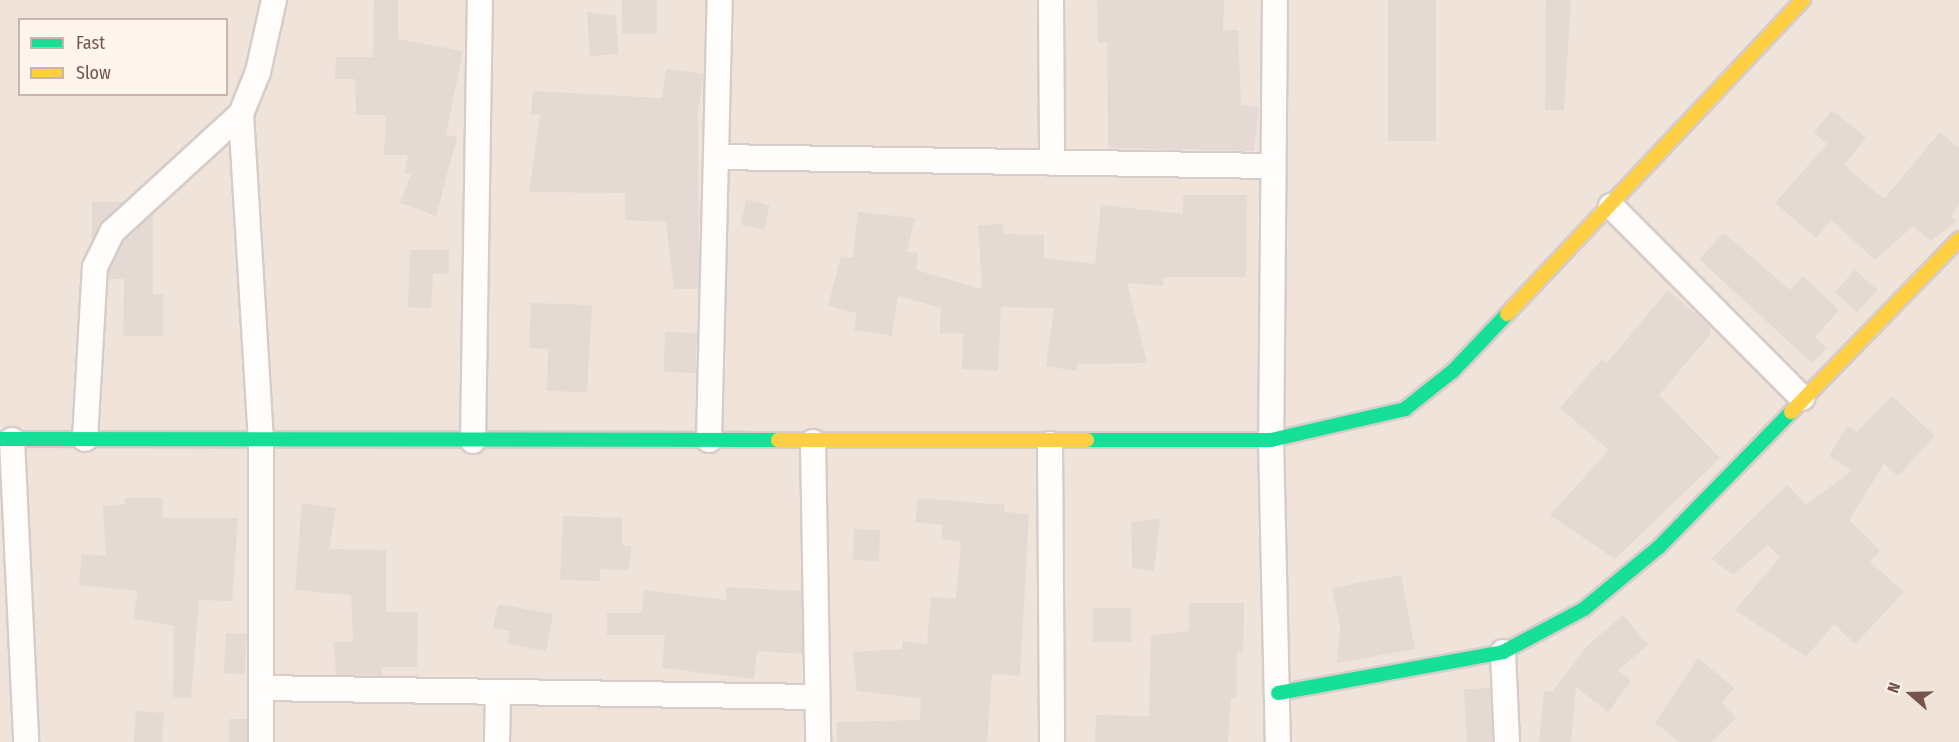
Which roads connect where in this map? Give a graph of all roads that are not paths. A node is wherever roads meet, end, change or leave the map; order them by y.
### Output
1 (274, 0) edge
2 (480, 0) edge
3 (720, 0) edge
4 (1051, 0) edge
5 (1275, 0) edge
6 (1803, 0) edge
7 (241, 114) junction
8 (717, 158) junction
9 (1052, 163) junction
10 (1272, 166) junction
11 (1611, 206) junction
12 (1959, 239) edge
13 (1802, 398) junction
14 (6, 439) edge
15 (85, 439) junction
16 (261, 439) junction
17 (709, 440) junction
18 (1271, 440) junction
19 (473, 441) junction
20 (813, 442) junction
21 (1050, 444) junction
22 (1503, 652) junction
23 (261, 688) junction
24 (1278, 693) junction
25 (498, 694) junction
26 (818, 697) junction
27 (26, 742) edge
28 (261, 742) edge
29 (497, 742) edge
30 (818, 742) edge
31 (1052, 742) edge
32 (1278, 742) edge
33 (1507, 742) edge

1 - 7 street
2 - 19 street
3 - 8 street
4 - 9 street
5 - 10 street
6 - 11 street
7 - 15 street
7 - 16 street
8 - 9 street
8 - 17 street
9 - 10 street
10 - 18 street
11 - 13 street
11 - 18 street
12 - 13 street
13 - 22 street
14 - 15 street
14 - 27 street
15 - 16 street
16 - 19 street
16 - 23 street
17 - 19 street
17 - 20 street
18 - 21 street
18 - 24 street
20 - 21 street
20 - 26 street
21 - 31 street
22 - 24 street
22 - 33 street
23 - 25 street
23 - 28 street
24 - 32 street
25 - 26 street
25 - 29 street
26 - 30 street

